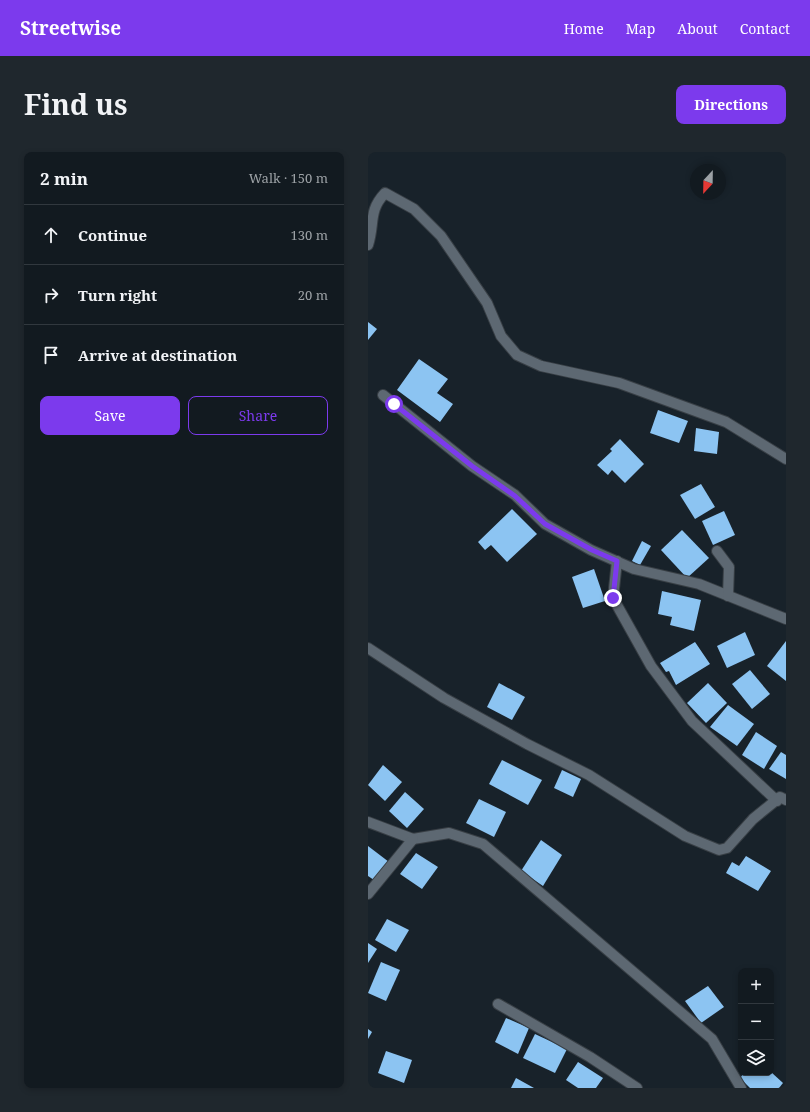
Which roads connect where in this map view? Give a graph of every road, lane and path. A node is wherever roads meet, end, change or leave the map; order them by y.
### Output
1 (368, 245) edge
2 (383, 395) dead end
3 (786, 459) edge
4 (717, 552) dead end
5 (617, 561) junction
6 (728, 596) junction
7 (786, 619) edge
8 (368, 648) edge
9 (782, 797) edge
10 (368, 822) edge
11 (413, 839) junction
12 (368, 894) edge
13 (498, 1004) dead end
14 (637, 1088) edge
15 (741, 1088) edge

1 - 3 street
2 - 5 street
4 - 6 street
5 - 6 street
5 - 9 street
6 - 7 street
8 - 9 street
10 - 11 street
11 - 12 street
11 - 15 street
13 - 14 street

